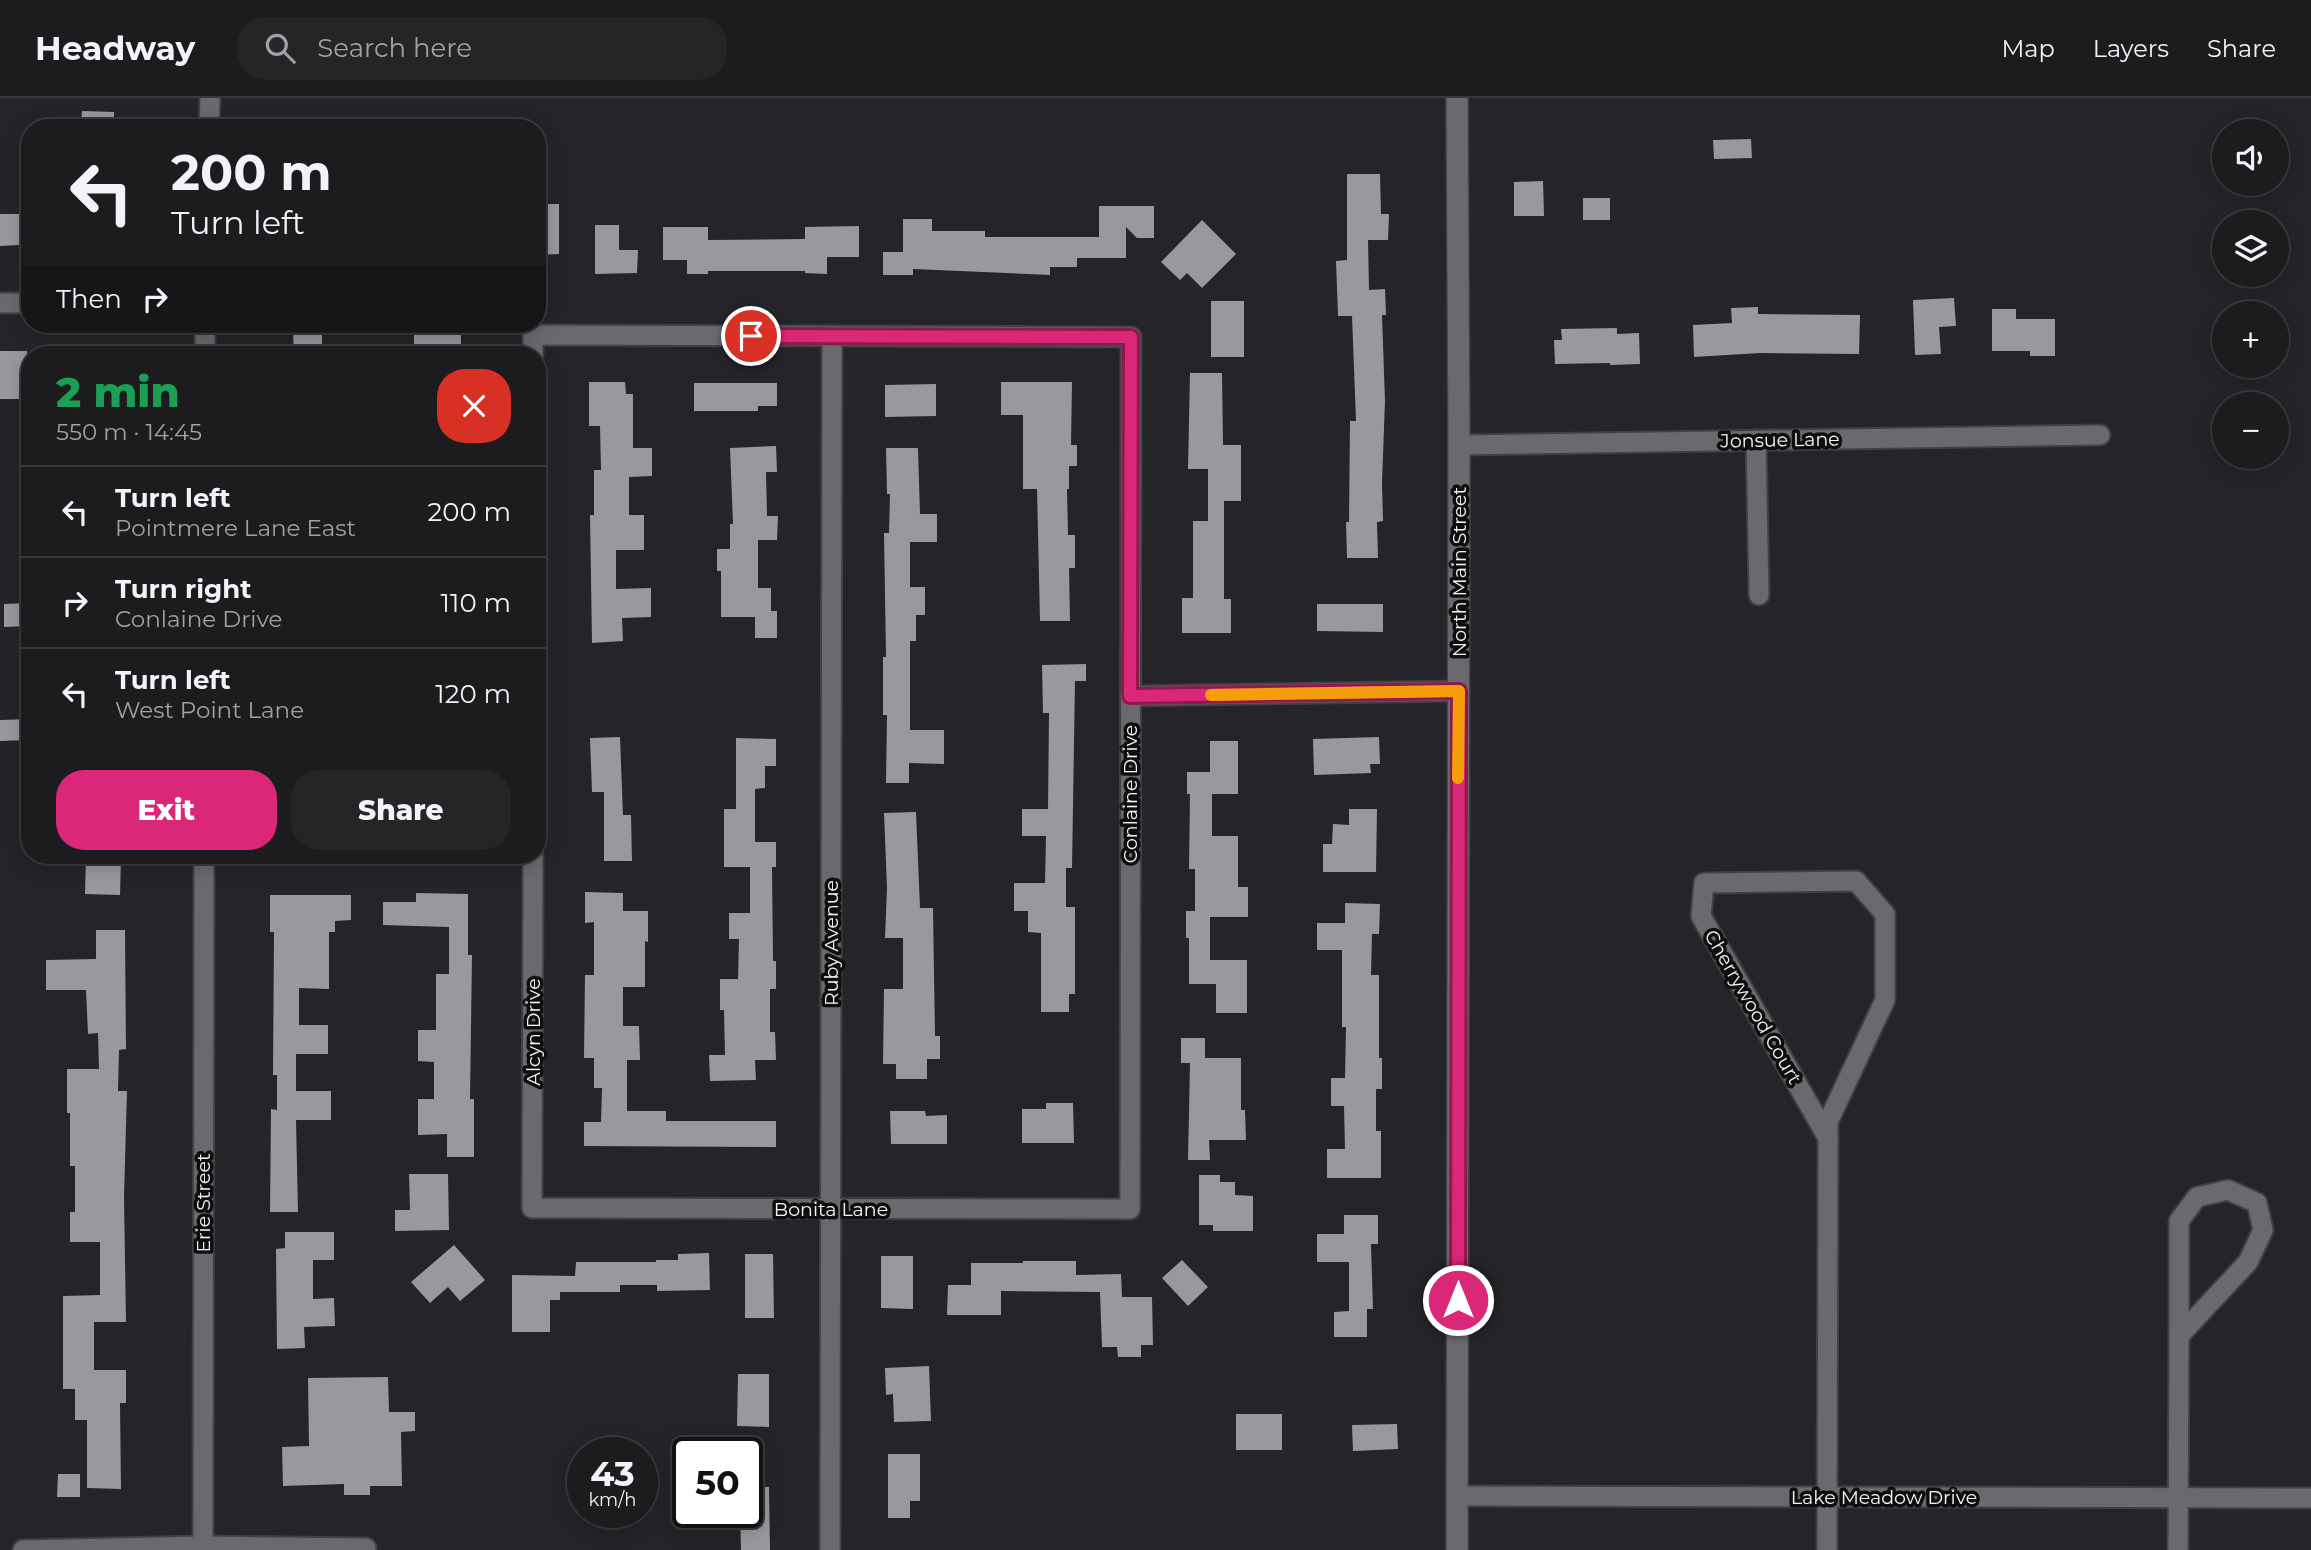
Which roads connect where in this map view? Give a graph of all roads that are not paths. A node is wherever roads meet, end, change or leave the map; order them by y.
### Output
1 (210, 98) edge
2 (1457, 98) edge
3 (209, 119) edge
4 (0, 303) edge
5 (21, 303) edge
6 (832, 336) junction
7 (533, 345) edge
8 (2100, 435) dead end
9 (1756, 440) junction
10 (1459, 445) junction
11 (1759, 595) dead end
12 (1459, 691) junction
13 (1130, 696) junction
14 (204, 864) edge
15 (533, 864) edge
16 (1828, 1138) junction
17 (532, 1208) joint
18 (831, 1209) junction
19 (1130, 1209) joint
20 (2179, 1336) junction
21 (1457, 1496) junction
22 (1827, 1497) junction
23 (2178, 1497) junction
24 (2311, 1498) edge
25 (203, 1548) edge
26 (366, 1548) dead end
27 (23, 1550) edge
28 (830, 1550) edge
29 (1457, 1550) edge
30 (1827, 1550) edge
31 (2178, 1550) edge

1 - 3 street
2 - 10 main road, North Main Street
4 - 5 street
6 - 7 street
6 - 13 street, Conlaine Drive
6 - 18 street, Ruby Avenue
8 - 9 street, Jonsue Lane
9 - 10 street, Jonsue Lane
9 - 11 street
10 - 12 main road, North Main Street
12 - 13 street
12 - 21 main road, North Main Street
13 - 19 street, Conlaine Drive
14 - 25 street, Erie Street
15 - 17 street, Alcyn Drive
16 - 16 street, Cherrywood Court
16 - 22 street, Cherrywood Court
17 - 18 street, Bonita Lane
18 - 19 street, Bonita Lane
18 - 28 street, Ruby Avenue
20 - 20 street
20 - 23 street
21 - 22 street, Lake Meadow Drive
21 - 29 main road, North Main Street
22 - 23 street, Lake Meadow Drive
22 - 30 street, Cherrywood Court
23 - 24 street, Lake Meadow Drive
23 - 31 street
25 - 26 street
25 - 27 street

